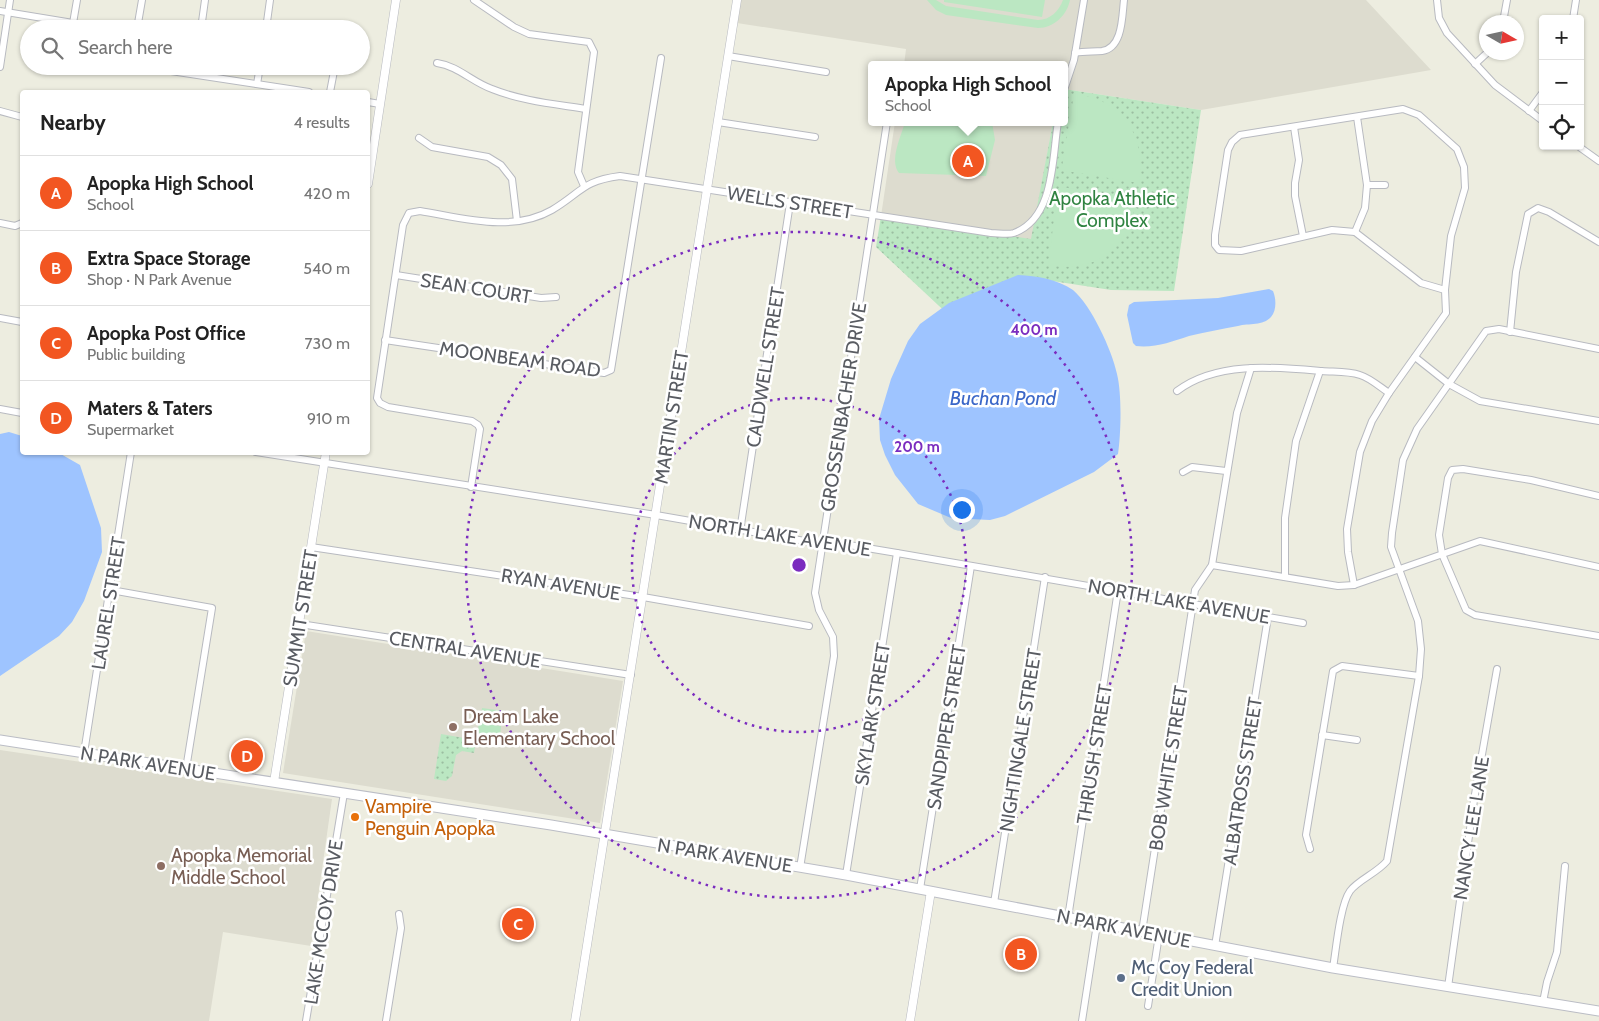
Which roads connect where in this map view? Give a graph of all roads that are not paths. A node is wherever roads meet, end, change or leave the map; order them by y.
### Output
1 (10, 0) edge
2 (77, 0) edge
3 (142, 0) edge
4 (206, 0) edge
5 (270, 0) edge
6 (396, 0) edge
7 (474, 0) edge
8 (736, 0) edge
9 (1084, 0) edge
10 (1124, 0) edge
11 (1437, 0) edge
12 (1507, 0) edge
13 (1576, 0) edge
14 (0, 11) edge
15 (9, 12) junction
16 (1504, 15) edge
17 (1574, 15) edge
18 (45, 20) edge
19 (73, 20) edge
20 (139, 20) edge
21 (203, 20) edge
22 (267, 20) edge
23 (1075, 53) junction
24 (728, 56) junction
25 (661, 58) dead end
26 (1479, 60) edge
27 (437, 63) dead end
28 (1475, 64) junction
29 (0, 67) edge
30 (826, 72) dead end
31 (194, 75) edge
32 (258, 75) edge
33 (333, 75) edge
34 (1068, 77) edge
35 (257, 84) junction
36 (296, 90) edge
37 (330, 90) edge
38 (1539, 97) edge
39 (370, 102) edge
40 (380, 104) junction
41 (586, 109) junction
42 (0, 111) edge
43 (1529, 111) junction
44 (20, 116) edge
45 (1539, 117) edge
46 (1357, 118) junction
47 (718, 122) junction
48 (886, 126) edge
49 (1057, 126) edge
50 (1294, 128) junction
51 (814, 137) dead end
52 (419, 138) dead end
53 (1584, 150) edge
54 (1599, 161) edge
55 (370, 171) edge
56 (641, 178) junction
57 (1367, 185) junction
58 (1385, 185) dead end
59 (584, 186) junction
60 (707, 188) junction
61 (790, 202) junction
62 (874, 215) junction
63 (517, 221) junction
64 (0, 223) edge
65 (20, 224) edge
66 (1355, 232) junction
67 (1303, 236) junction
68 (1599, 242) edge
69 (396, 275) junction
70 (1445, 290) junction
71 (556, 297) dead end
72 (0, 318) edge
73 (20, 322) edge
74 (1510, 332) junction
75 (385, 340) junction
76 (1599, 349) edge
77 (1414, 357) junction
78 (1250, 368) junction
79 (1320, 371) junction
80 (1449, 384) junction
81 (1177, 391) dead end
82 (1389, 393) junction
83 (0, 409) edge
84 (20, 412) edge
85 (1599, 421) edge
86 (131, 455) edge
87 (273, 455) edge
88 (326, 455) edge
89 (324, 464) junction
90 (1226, 471) junction
91 (1183, 472) dead end
92 (471, 487) junction
93 (1599, 496) edge
94 (656, 515) junction
95 (740, 531) junction
96 (822, 544) junction
97 (312, 547) junction
98 (898, 553) junction
99 (1442, 554) junction
100 (1212, 565) junction
101 (971, 566) junction
102 (1599, 567) edge
103 (1399, 570) junction
104 (1045, 577) junction
105 (1285, 577) junction
106 (1354, 585) junction
107 (110, 590) junction
108 (1118, 590) junction
109 (644, 597) junction
110 (1193, 604) junction
111 (1268, 617) junction
112 (1303, 623) dead end
113 (300, 624) junction
114 (809, 626) dead end
115 (1599, 636) edge
116 (1497, 669) dead end
117 (631, 674) junction
118 (1419, 676) junction
119 (1322, 735) junction
120 (0, 740) edge
121 (1357, 740) dead end
122 (84, 753) junction
123 (186, 769) junction
124 (274, 782) junction
125 (344, 793) junction
126 (606, 835) junction
127 (1310, 849) dead end
128 (1565, 866) dead end
129 (800, 868) junction
130 (846, 875) junction
131 (920, 889) junction
132 (930, 891) junction
133 (994, 903) junction
134 (399, 914) dead end
135 (1068, 918) junction
136 (1097, 924) junction
137 (1142, 932) junction
138 (1160, 935) junction
139 (1215, 946) junction
140 (1333, 968) junction
141 (1448, 986) junction
142 (1544, 1002) junction
143 (1148, 1006) dead end
144 (1599, 1011) edge
145 (306, 1021) edge
146 (386, 1021) edge
147 (575, 1021) edge
148 (910, 1021) edge
149 (1082, 1021) edge

1 - 15 street
2 - 19 street
3 - 20 street
4 - 21 street
5 - 22 street
6 - 40 street
7 - 41 street
8 - 24 street, MARTIN STREET
9 - 23 street
10 - 23 street
11 - 28 street
12 - 16 street
13 - 17 street
14 - 15 street
15 - 18 street
15 - 29 street
23 - 34 street
24 - 30 street
24 - 47 street, MARTIN STREET
25 - 56 street
26 - 28 street
27 - 41 street
28 - 43 street
31 - 35 street
32 - 35 street
33 - 37 street
35 - 36 street
38 - 43 street
39 - 40 street
40 - 55 street
41 - 59 street
42 - 44 street
43 - 45 street
46 - 50 street
46 - 57 street
46 - 70 street
47 - 51 street
47 - 60 street, MARTIN STREET
48 - 62 street, GROSSENBACHER DRIVE
49 - 62 street, WELLS STREET
50 - 67 street
50 - 67 street
52 - 63 street
53 - 54 street
56 - 59 street, WELLS STREET
56 - 60 street, WELLS STREET
56 - 75 street, MOONBEAM ROAD
57 - 58 street
57 - 66 street
59 - 63 street, WELLS STREET
60 - 61 street, WELLS STREET
60 - 94 street, MARTIN STREET
61 - 62 street, WELLS STREET
61 - 95 street, CALDWELL STREET
62 - 96 street, GROSSENBACHER DRIVE
63 - 69 street, WELLS STREET
64 - 65 street
66 - 67 street
66 - 70 street
68 - 74 street
69 - 71 street, SEAN COURT
69 - 75 street
70 - 77 street
72 - 73 street
74 - 76 street
74 - 80 street
75 - 92 street
77 - 80 street
77 - 82 street
78 - 79 street
78 - 81 street
78 - 90 street
79 - 82 street
79 - 105 street
80 - 85 street
80 - 103 street
82 - 106 street
83 - 84 street
86 - 107 street, LAUREL STREET
87 - 89 street, NORTH LAKE AVENUE
88 - 89 street, SUMMIT STREET
89 - 92 street, NORTH LAKE AVENUE
89 - 97 street, SUMMIT STREET
90 - 91 street
90 - 100 street
92 - 94 street, NORTH LAKE AVENUE
93 - 99 street
94 - 95 street, NORTH LAKE AVENUE
94 - 109 street, MARTIN STREET
95 - 96 street, NORTH LAKE AVENUE
96 - 98 street, NORTH LAKE AVENUE
96 - 129 street, GROSSENBACHER DRIVE
97 - 109 street, RYAN AVENUE
97 - 113 street, SUMMIT STREET
98 - 101 street, NORTH LAKE AVENUE
98 - 130 street, SKYLARK STREET
99 - 102 street
99 - 103 street
99 - 115 street
100 - 105 street
100 - 110 street, BOB WHITE STREET
101 - 104 street, NORTH LAKE AVENUE
101 - 131 street, SANDPIPER STREET
103 - 106 street
103 - 118 street
104 - 108 street, NORTH LAKE AVENUE
104 - 133 street, NIGHTINGALE STREET
105 - 106 street
107 - 122 street, LAUREL STREET
107 - 123 street
108 - 110 street, NORTH LAKE AVENUE
108 - 135 street, THRUSH STREET
109 - 114 street, RYAN AVENUE
109 - 117 street, MARTIN STREET
110 - 111 street, NORTH LAKE AVENUE
110 - 137 street, BOB WHITE STREET
111 - 112 street, NORTH LAKE AVENUE
111 - 139 street, ALBATROSS STREET
113 - 117 street, CENTRAL AVENUE
113 - 124 street, SUMMIT STREET
116 - 141 street, NANCY LEE LANE
117 - 126 street, MARTIN STREET
118 - 119 street
118 - 140 street
119 - 121 street
119 - 127 street
120 - 122 main road, N PARK AVENUE
122 - 123 main road, N PARK AVENUE
123 - 124 main road, N PARK AVENUE
124 - 125 main road, N PARK AVENUE
125 - 126 main road, N PARK AVENUE
125 - 145 street, LAKE MCCOY DRIVE
126 - 129 main road, N PARK AVENUE
126 - 147 street, MARTIN STREET
128 - 142 street
129 - 130 main road, N PARK AVENUE
130 - 131 main road, N PARK AVENUE
131 - 132 main road, N PARK AVENUE
132 - 133 main road, N PARK AVENUE
132 - 148 street
133 - 135 main road, N PARK AVENUE
134 - 146 street
135 - 136 main road, N PARK AVENUE
136 - 137 main road, N PARK AVENUE
136 - 149 street
137 - 138 main road, N PARK AVENUE
138 - 139 main road, N PARK AVENUE
138 - 143 street
139 - 140 main road, N PARK AVENUE
140 - 141 main road, N PARK AVENUE
141 - 142 main road, N PARK AVENUE
142 - 144 main road, N PARK AVENUE

